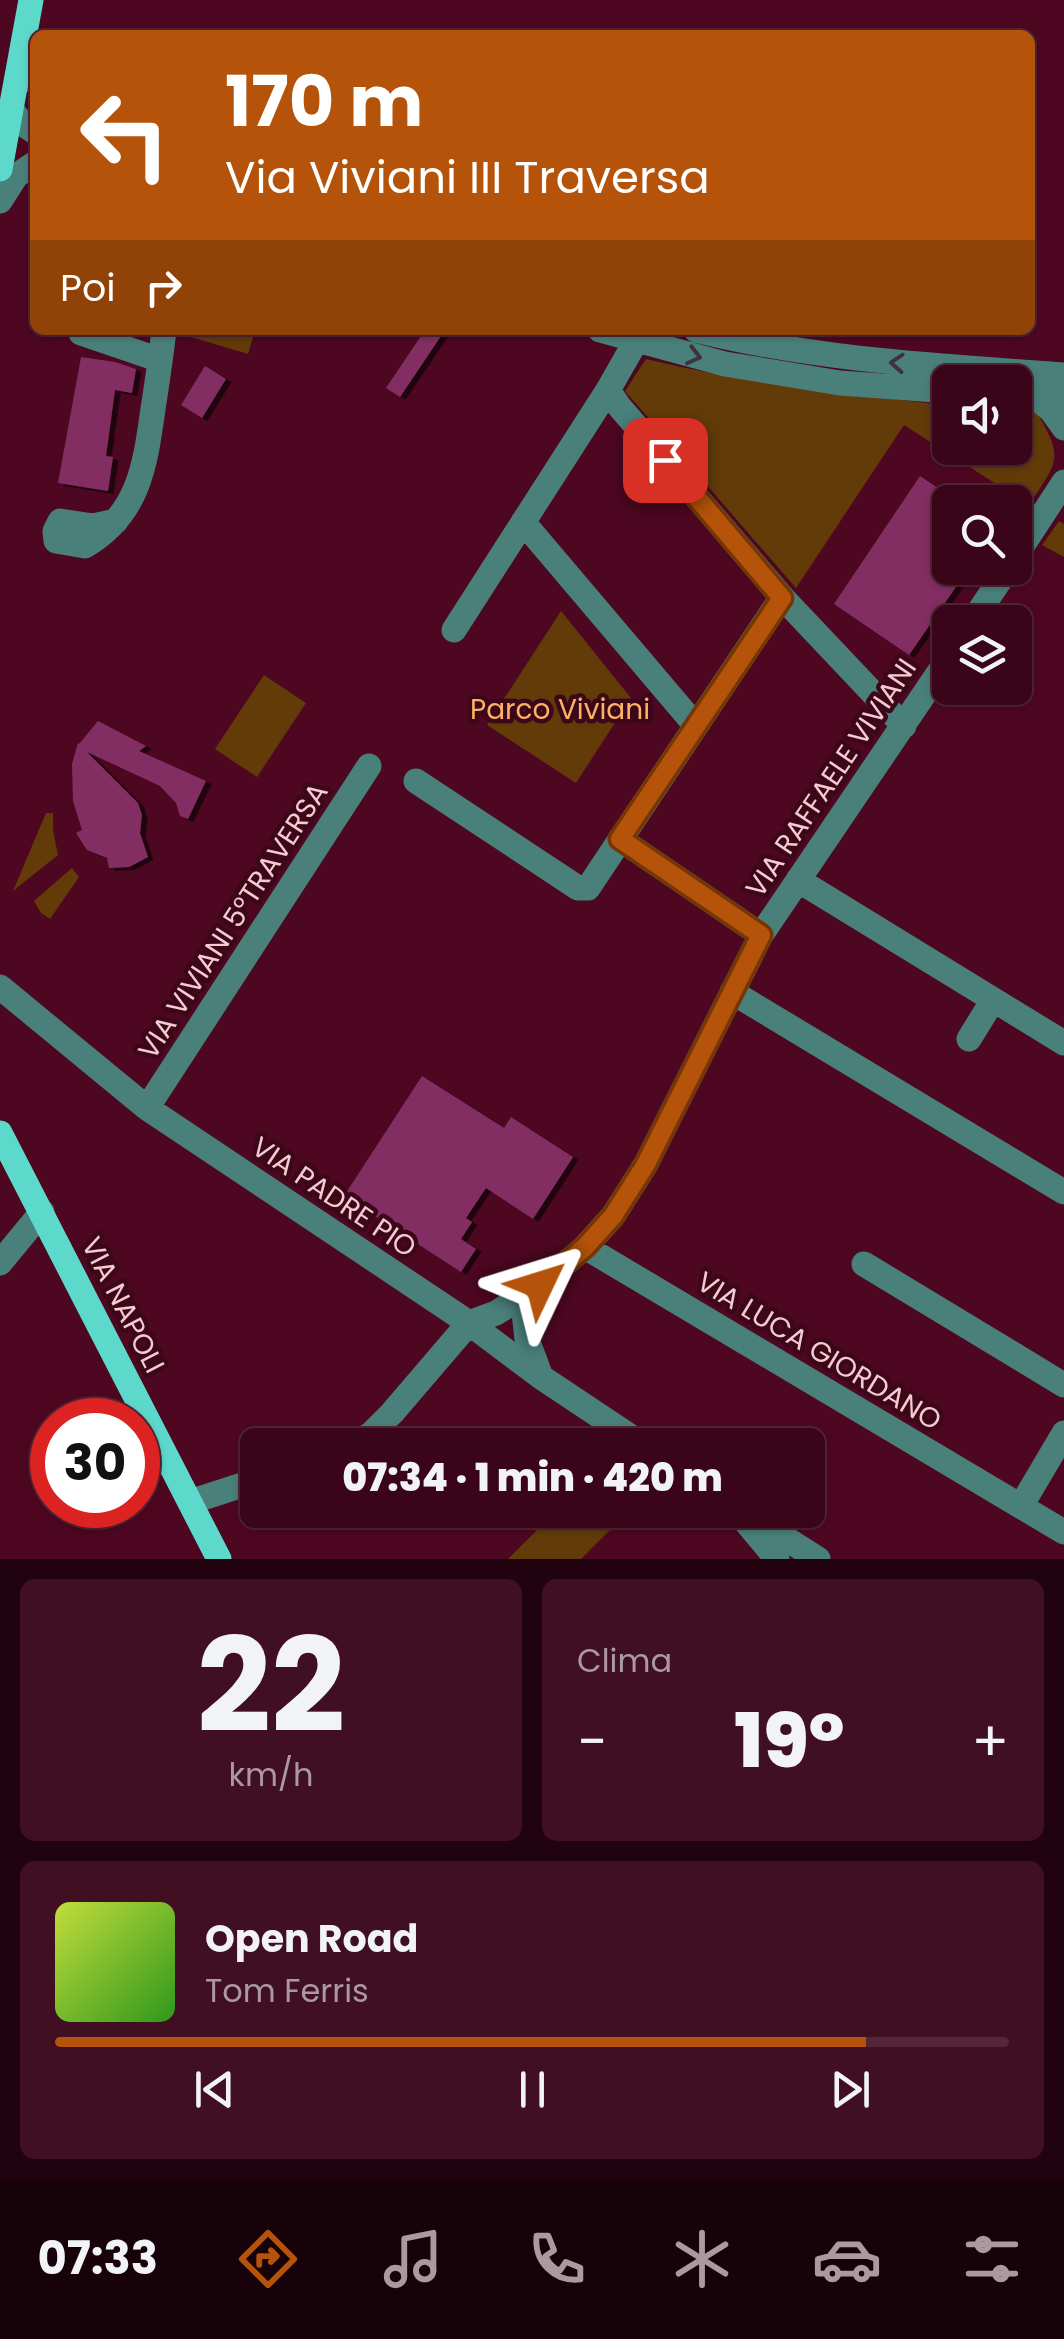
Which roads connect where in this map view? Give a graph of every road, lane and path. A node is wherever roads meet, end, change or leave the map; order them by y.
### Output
1 (31, 0) edge
2 (22, 51) junction
3 (30, 70) edge
4 (23, 109) edge
5 (0, 167) edge
6 (30, 167) edge
7 (0, 201) edge
8 (87, 335) edge
9 (163, 335) edge
10 (616, 335) edge
11 (716, 335) edge
12 (636, 341) junction
13 (160, 360) junction
14 (1064, 375) edge
15 (608, 390) junction
16 (932, 390) edge
17 (1032, 396) edge
18 (1064, 398) edge
19 (1032, 400) edge
20 (1064, 428) edge
21 (1064, 482) edge
22 (116, 521) dead end
23 (524, 522) junction
24 (1032, 531) edge
25 (782, 598) junction
26 (454, 630) dead end
27 (932, 683) edge
28 (696, 726) junction
29 (904, 726) junction
30 (369, 766) dead end
31 (416, 781) dead end
32 (620, 839) junction
33 (798, 880) junction
34 (761, 935) junction
35 (0, 987) edge
36 (732, 992) junction
37 (993, 1000) junction
38 (969, 1039) dead end
39 (1064, 1043) edge
40 (147, 1108) junction
41 (0, 1133) edge
42 (1064, 1192) edge
43 (42, 1212) junction
44 (585, 1247) junction
45 (0, 1263) edge
46 (864, 1264) dead end
47 (540, 1285) junction
48 (469, 1323) junction
49 (541, 1377) junction
50 (1064, 1385) edge
51 (376, 1428) edge
52 (618, 1428) edge
53 (1064, 1433) edge
54 (240, 1486) edge
55 (190, 1502) junction
56 (1021, 1506) junction
57 (750, 1528) edge
58 (768, 1528) edge
59 (1064, 1532) edge
60 (766, 1555) edge
61 (219, 1559) edge
62 (818, 1559) edge

1 - 2 main road
2 - 3 street
2 - 4 main road
4 - 5 main road
6 - 7 street
8 - 13 street
9 - 13 street
10 - 12 street
14 -> 11 street
12 - 15 street
12 -> 16 street
13 - 22 street
15 - 23 street
15 - 25 street
17 - 18 street
19 - 20 street
21 - 24 street
23 - 26 street
23 - 28 street
25 - 28 street
25 - 29 street
27 - 29 street, VIA RAFFAELE VIVIANI
28 - 32 street
29 - 33 street, VIA RAFFAELE VIVIANI
30 - 40 street, VIA VIVIANI 5°TRAVERSA
31 - 32 street
32 - 34 street
33 - 34 street, VIA RAFFAELE VIVIANI
33 - 37 street
34 - 36 street, VIA RAFFAELE VIVIANI
35 - 40 street, VIA PADRE PIO
36 - 42 street
36 - 44 street, VIA RAFFAELE VIVIANI
37 - 38 street
37 - 39 street
40 - 48 street, VIA PADRE PIO
41 - 43 main road, VIA NAPOLI
43 - 45 street
43 - 55 main road, VIA NAPOLI
44 - 47 street, VIA RAFFAELE VIVIANI
44 - 56 street, VIA LUCA GIORDANO
46 - 50 street
47 - 48 street, VIA RAFFAELE VIVIANI
47 - 49 street
48 - 49 street, VIA PADRE PIO
48 - 51 street, VIA RAFFAELE VIVIANI
49 - 52 street, VIA PADRE PIO
53 - 56 street
54 - 55 street
55 - 61 main road, VIA NAPOLI
56 - 59 street, VIA LUCA GIORDANO
57 - 60 street
58 - 62 street

